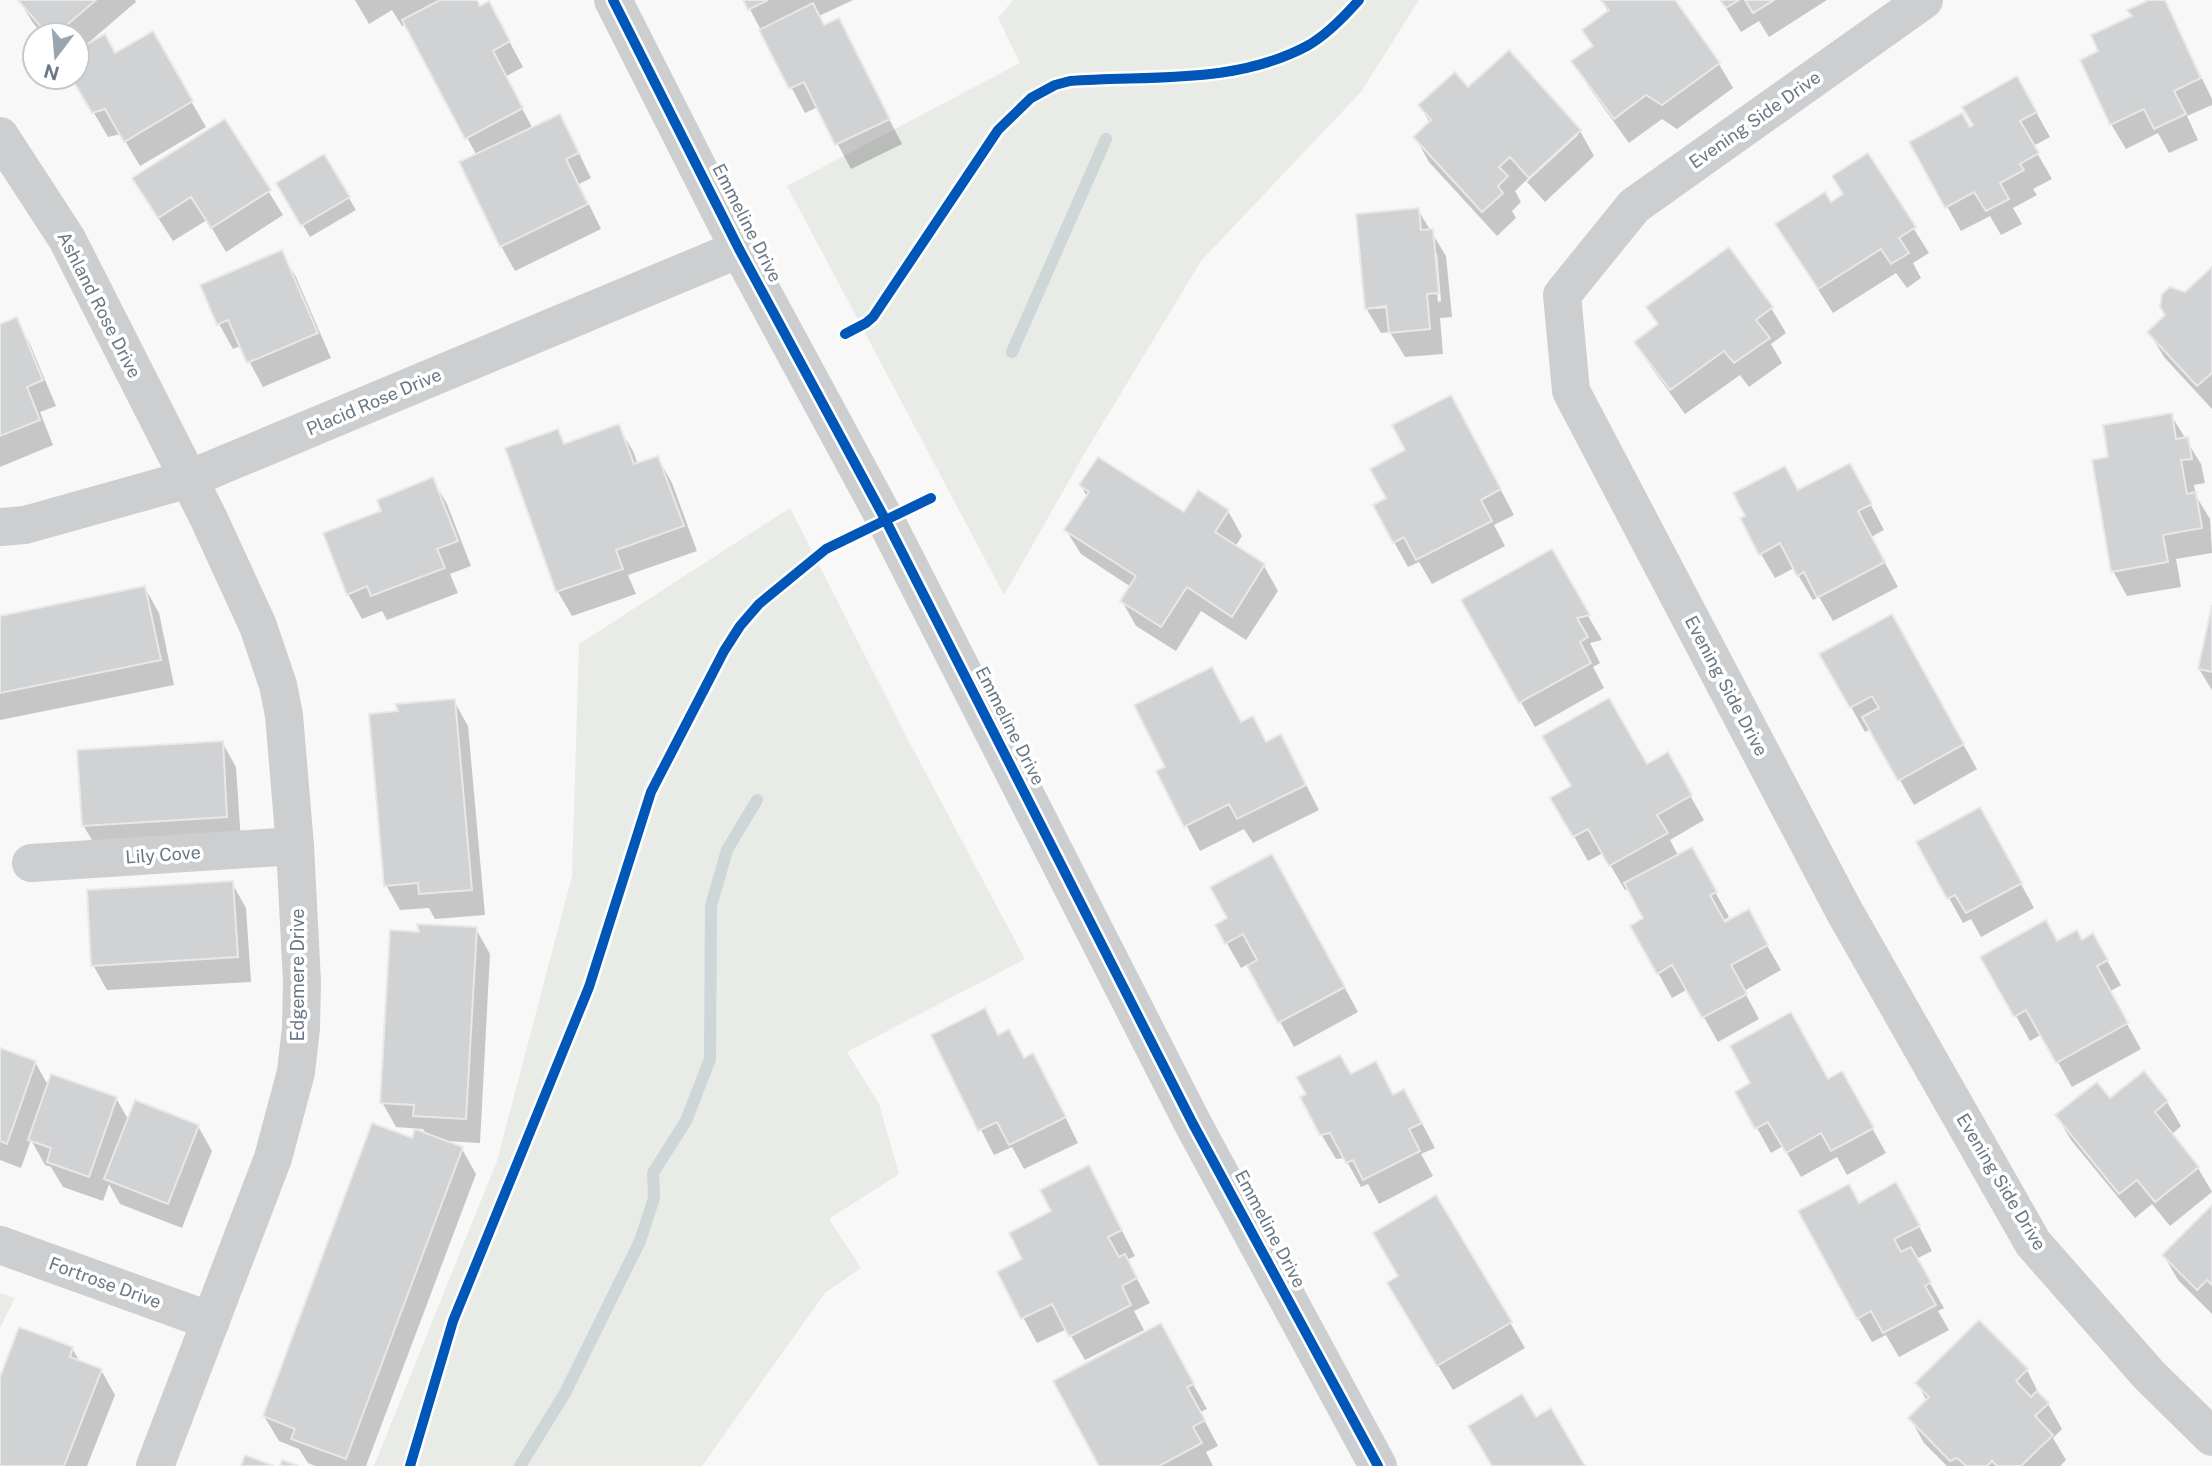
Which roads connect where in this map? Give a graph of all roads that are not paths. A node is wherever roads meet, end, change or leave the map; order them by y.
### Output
1 (613, 0) edge
2 (1924, 0) edge
3 (0, 136) edge
4 (739, 248) junction
5 (189, 479) junction
6 (0, 527) edge
7 (295, 846) junction
8 (31, 863) dead end
9 (0, 1245) edge
10 (211, 1321) junction
11 (2212, 1437) edge
12 (155, 1466) edge
13 (1378, 1466) edge

1 - 4 street, Emmeline Drive
2 - 11 street, Evening Side Drive
3 - 5 street, Ashland Rose Drive
4 - 5 street, Placid Rose Drive
4 - 13 street, Emmeline Drive
5 - 6 street, Placid Rose Drive
5 - 7 street, Edgemere Drive
7 - 8 street, Lily Cove
7 - 10 street, Edgemere Drive
9 - 10 street, Fortrose Drive
10 - 12 street, Edgemere Drive

